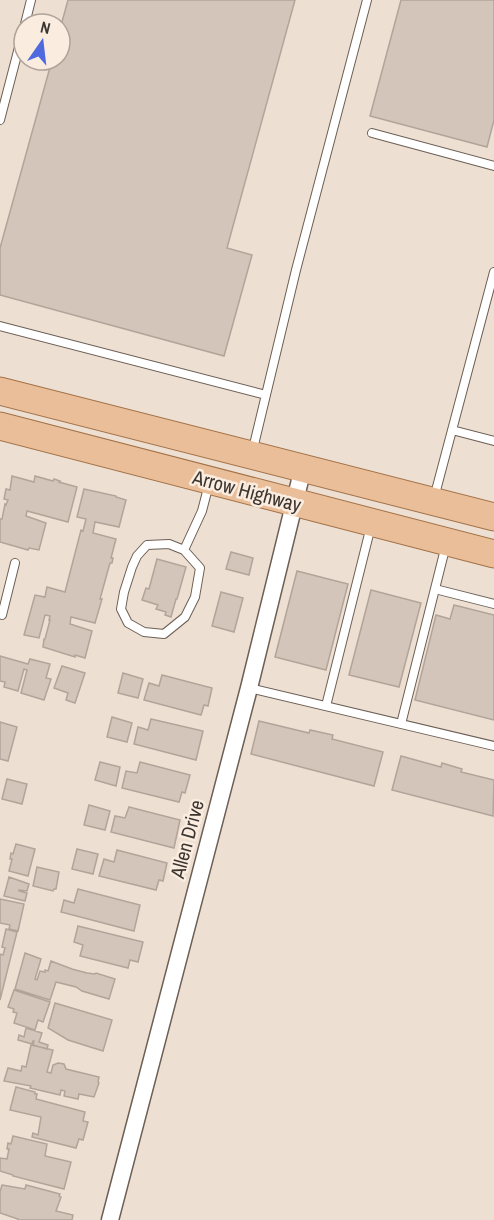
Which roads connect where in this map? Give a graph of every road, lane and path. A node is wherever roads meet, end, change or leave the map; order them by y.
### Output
1 (367, 0) edge
2 (12, 72) edge
3 (0, 120) edge
4 (372, 133) dead end
5 (494, 166) edge
6 (494, 272) edge
7 (0, 326) edge
8 (0, 391) edge
9 (266, 395) junction
10 (0, 426) edge
11 (452, 430) junction
12 (494, 441) edge
13 (251, 455) junction
14 (303, 468) junction
15 (210, 481) junction
16 (433, 501) junction
17 (294, 503) junction
18 (494, 517) edge
19 (372, 523) junction
20 (447, 542) junction
21 (184, 550) junction
22 (494, 554) edge
23 (15, 563) dead end
24 (435, 589) junction
25 (494, 604) edge
26 (0, 614) edge
27 (249, 688) junction
28 (326, 706) junction
29 (401, 724) junction
30 (494, 746) edge
31 (110, 1220) edge

1 - 9 lane
2 - 3 lane
4 - 5 lane
6 - 11 lane
7 - 9 lane
8 - 13 main road, Arrow Highway
9 - 13 lane
10 - 15 main road, Arrow Highway
11 - 12 lane
11 - 16 lane
13 - 14 main road, Arrow Highway
14 - 16 main road, Arrow Highway
14 - 17 street, Allen Drive
15 - 17 main road, Arrow Highway
15 - 21 lane
16 - 18 main road, Arrow Highway
17 - 19 main road, Arrow Highway
17 - 27 street, Allen Drive
19 - 20 main road, Arrow Highway
19 - 28 lane
20 - 22 main road, Arrow Highway
20 - 24 lane
21 - 21 lane
23 - 26 lane
24 - 25 lane
24 - 29 lane
27 - 28 lane
27 - 31 street, Allen Drive
28 - 29 lane
29 - 30 lane

